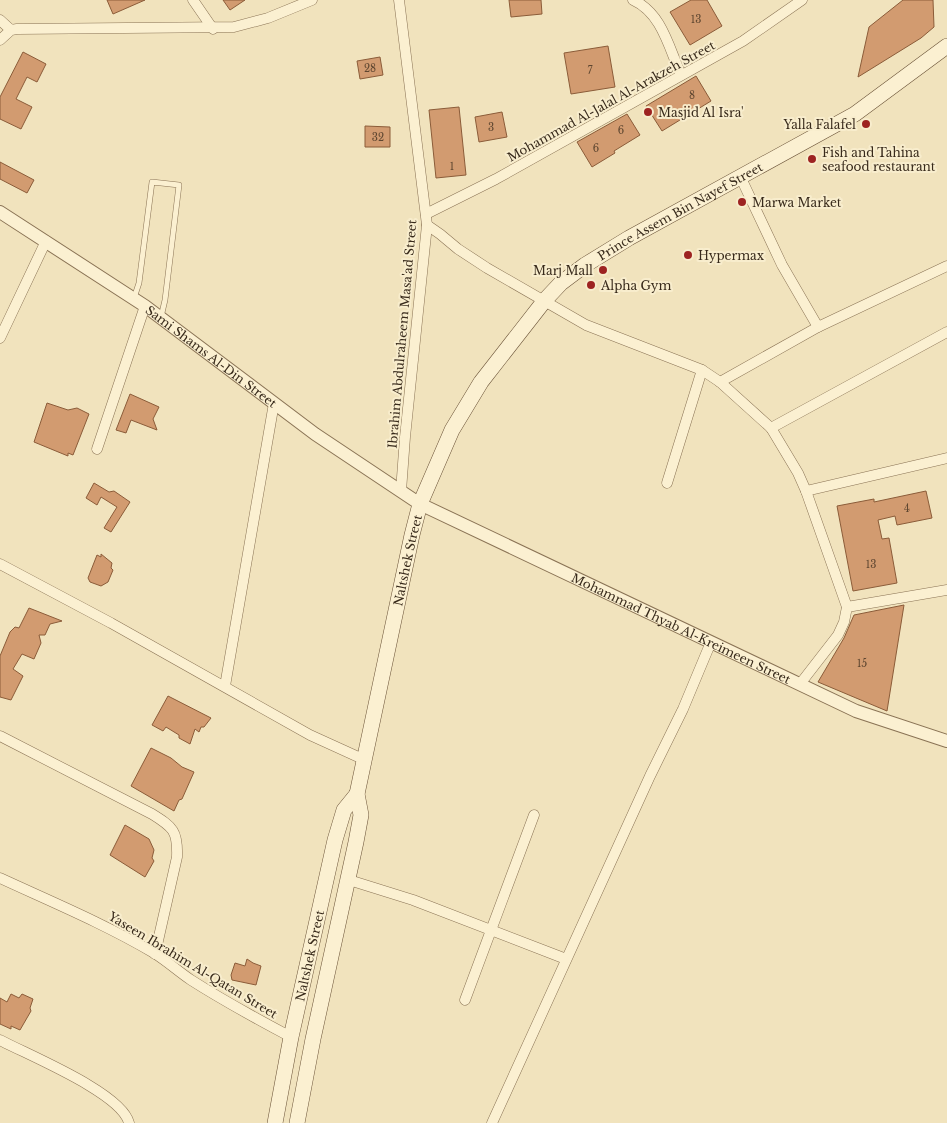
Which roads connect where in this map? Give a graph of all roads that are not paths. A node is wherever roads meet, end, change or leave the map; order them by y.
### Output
1 (193, 0) edge
2 (312, 0) edge
3 (399, 0) edge
4 (633, 0) edge
5 (802, 0) edge
6 (0, 20) edge
7 (213, 28) junction
8 (11, 30) junction
9 (0, 40) edge
10 (947, 46) edge
11 (681, 75) junction
12 (740, 176) junction
13 (0, 212) edge
14 (426, 214) junction
15 (427, 225) junction
16 (46, 242) junction
17 (946, 268) edge
18 (134, 299) junction
19 (545, 300) junction
20 (145, 306) junction
21 (161, 318) junction
22 (818, 327) junction
23 (947, 332) edge
24 (0, 338) edge
25 (702, 370) junction
26 (720, 382) junction
27 (274, 403) junction
28 (771, 428) junction
29 (97, 449) dead end
30 (947, 458) edge
31 (668, 482) dead end
32 (401, 491) junction
33 (806, 491) junction
34 (420, 504) junction
35 (0, 564) edge
36 (947, 590) edge
37 (847, 607) junction
38 (711, 642) junction
39 (800, 684) junction
40 (225, 686) junction
41 (0, 736) edge
42 (947, 742) edge
43 (365, 760) junction
44 (357, 794) junction
45 (534, 815) dead end
46 (0, 878) edge
47 (349, 880) junction
48 (492, 930) junction
49 (155, 954) junction
50 (566, 959) junction
51 (465, 1000) dead end
52 (291, 1037) junction
53 (0, 1040) edge
54 (129, 1123) edge
55 (276, 1123) edge
56 (299, 1123) edge
57 (492, 1123) edge

1 - 7 street
2 - 7 street
3 - 14 street, Ibrahim Abdulraheem Masa'ad Street
4 - 11 street
5 - 11 street, Mohammad Al-Jalal Al-Arakzeh Street
6 - 8 street
7 - 8 street
8 - 9 street
10 - 12 main road, Prince Assem Bin Nayef Street
11 - 14 street, Mohammad Al-Jalal Al-Arakzeh Street
12 - 19 main road, Prince Assem Bin Nayef Street
12 - 22 street
13 - 16 street, Sami Shams Al-Din Street
14 - 15 street, Ibrahim Abdulraheem Masa'ad Street
15 - 19 street
15 - 32 street, Ibrahim Abdulraheem Masa'ad Street
16 - 18 street, Sami Shams Al-Din Street
16 - 24 street
17 - 22 street
18 - 20 street, Sami Shams Al-Din Street
18 - 21 lane
19 - 25 street
19 - 34 main road, Prince Assem Bin Nayef Street
20 - 21 street, Sami Shams Al-Din Street
20 - 29 street
21 - 27 street, Sami Shams Al-Din Street
22 - 26 street
23 - 28 street
25 - 26 street
25 - 31 street
26 - 28 street
27 - 32 street, Sami Shams Al-Din Street
27 - 40 street
28 - 33 street
30 - 33 street
32 - 34 street, Sami Shams Al-Din Street
33 - 37 street
34 - 38 street, Mohammad Thyab Al-Kreimeen Street
34 - 43 main road, Naltshek Street
35 - 40 street
36 - 37 street
37 - 39 street
38 - 39 street, Mohammad Thyab Al-Kreimeen Street
38 - 50 street
39 - 42 street, Mohammad Thyab Al-Kreimeen Street
40 - 43 street
41 - 49 street
43 - 44 main road, Naltshek Street
44 - 47 main road, Naltshek Street
44 - 52 main road, Naltshek Street
45 - 48 street
46 - 49 street, Yaseen Ibrahim Al-Qatan Street
47 - 48 street
47 - 56 main road, Naltshek Street
48 - 50 street
48 - 51 street
49 - 52 street, Yaseen Ibrahim Al-Qatan Street
50 - 57 street
52 - 55 main road, Naltshek Street
53 - 54 street

